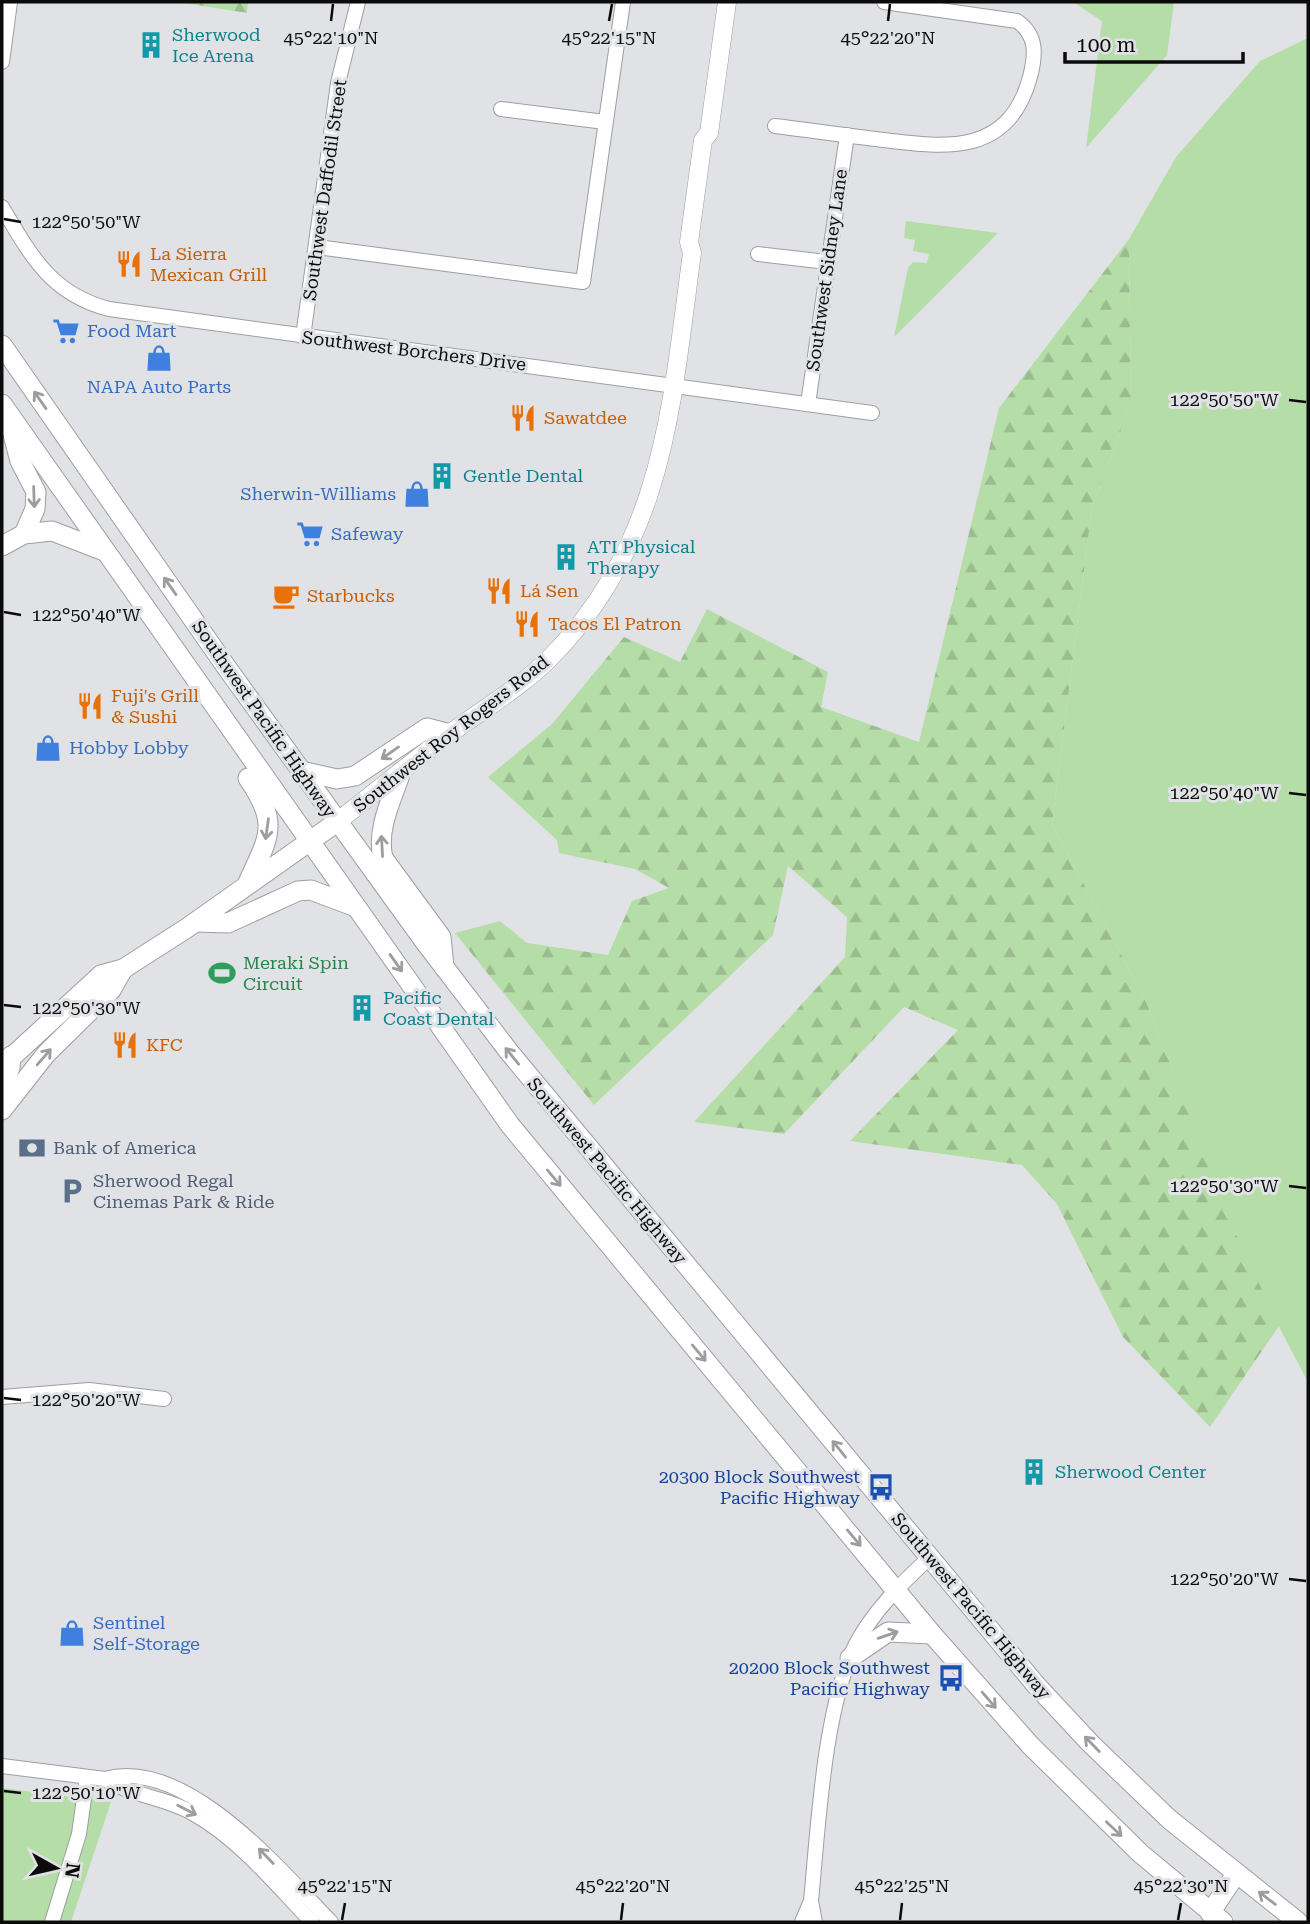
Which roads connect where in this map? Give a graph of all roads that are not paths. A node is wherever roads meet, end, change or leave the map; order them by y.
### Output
1 (10, 2) edge
2 (358, 2) edge
3 (623, 2) edge
4 (727, 2) edge
5 (884, 2) edge
6 (964, 7) edge
7 (2, 62) edge
8 (501, 109) dead end
9 (605, 122) junction
10 (775, 126) dead end
11 (848, 135) junction
12 (2, 207) edge
13 (317, 247) junction
14 (758, 254) dead end
15 (827, 262) junction
16 (303, 337) junction
17 (2, 345) edge
18 (673, 386) junction
19 (808, 404) junction
20 (5, 409) edge
21 (872, 413) dead end
22 (24, 534) junction
23 (2, 545) edge
24 (105, 551) junction
25 (199, 685) junction
26 (450, 734) junction
27 (301, 771) junction
28 (401, 772) junction
29 (338, 822) junction
30 (309, 842) junction
31 (247, 886) junction
32 (357, 908) junction
33 (196, 922) junction
34 (444, 968) junction
35 (122, 969) junction
36 (7, 1061) edge
37 (2, 1086) edge
38 (2, 1110) edge
39 (2, 1397) edge
40 (164, 1399) dead end
41 (929, 1558) junction
42 (896, 1589) junction
43 (932, 1634) junction
44 (850, 1658) junction
45 (2, 1766) edge
46 (87, 1777) junction
47 (105, 1779) junction
48 (1236, 1874) junction
49 (811, 1901) junction
50 (1217, 1918) edge
51 (52, 1922) edge
52 (312, 1922) edge
53 (331, 1922) edge
54 (802, 1922) edge
55 (815, 1922) edge
56 (1298, 1922) edge

1 - 7 street
2 - 13 street, Southwest Daffodil Street
3 - 9 street
4 - 18 main road, Southwest Roy Rogers Road
5 - 6 street
6 - 11 street
8 - 9 street
9 - 13 street
10 - 11 street
11 - 15 street, Southwest Sidney Lane
12 - 16 street, Southwest Borchers Drive
13 - 16 street, Southwest Daffodil Street
14 - 15 street
15 - 19 street, Southwest Sidney Lane
16 - 18 street, Southwest Borchers Drive
27 -> 17 highway, Southwest Pacific Highway
18 - 19 street, Southwest Borchers Drive
18 - 26 main road, Southwest Roy Rogers Road
19 - 21 street, Southwest Borchers Drive
20 -> 22 highway
20 - 24 highway, Southwest Pacific Highway
22 - 23 highway
22 - 24 highway
24 - 25 highway, Southwest Pacific Highway
25 - 30 highway, Southwest Pacific Highway
25 -> 31 highway
26 -> 27 highway
26 - 28 main road, Southwest Roy Rogers Road
27 - 29 highway, Southwest Pacific Highway
28 - 29 main road, Southwest Roy Rogers Road
34 -> 28 highway
29 - 30 highway
29 - 34 highway, Southwest Pacific Highway
30 - 31 highway
30 - 32 highway, Southwest Pacific Highway
31 - 33 highway
32 - 33 highway
32 -> 42 highway, Southwest Pacific Highway
33 - 35 highway
41 -> 34 highway, Southwest Pacific Highway
35 - 36 highway
38 -> 35 highway
36 - 37 highway
39 - 40 street
41 - 42 street
48 -> 41 highway, Southwest Pacific Highway
42 - 43 highway, Southwest Pacific Highway
42 - 44 street
44 -> 43 highway
43 -> 50 highway, Southwest Pacific Highway
44 - 49 street
45 - 46 street
46 - 47 street
46 - 51 street
47 -> 52 street
53 -> 47 street
48 - 50 highway
56 -> 48 highway, Southwest Pacific Highway
49 - 54 street
49 - 55 street

